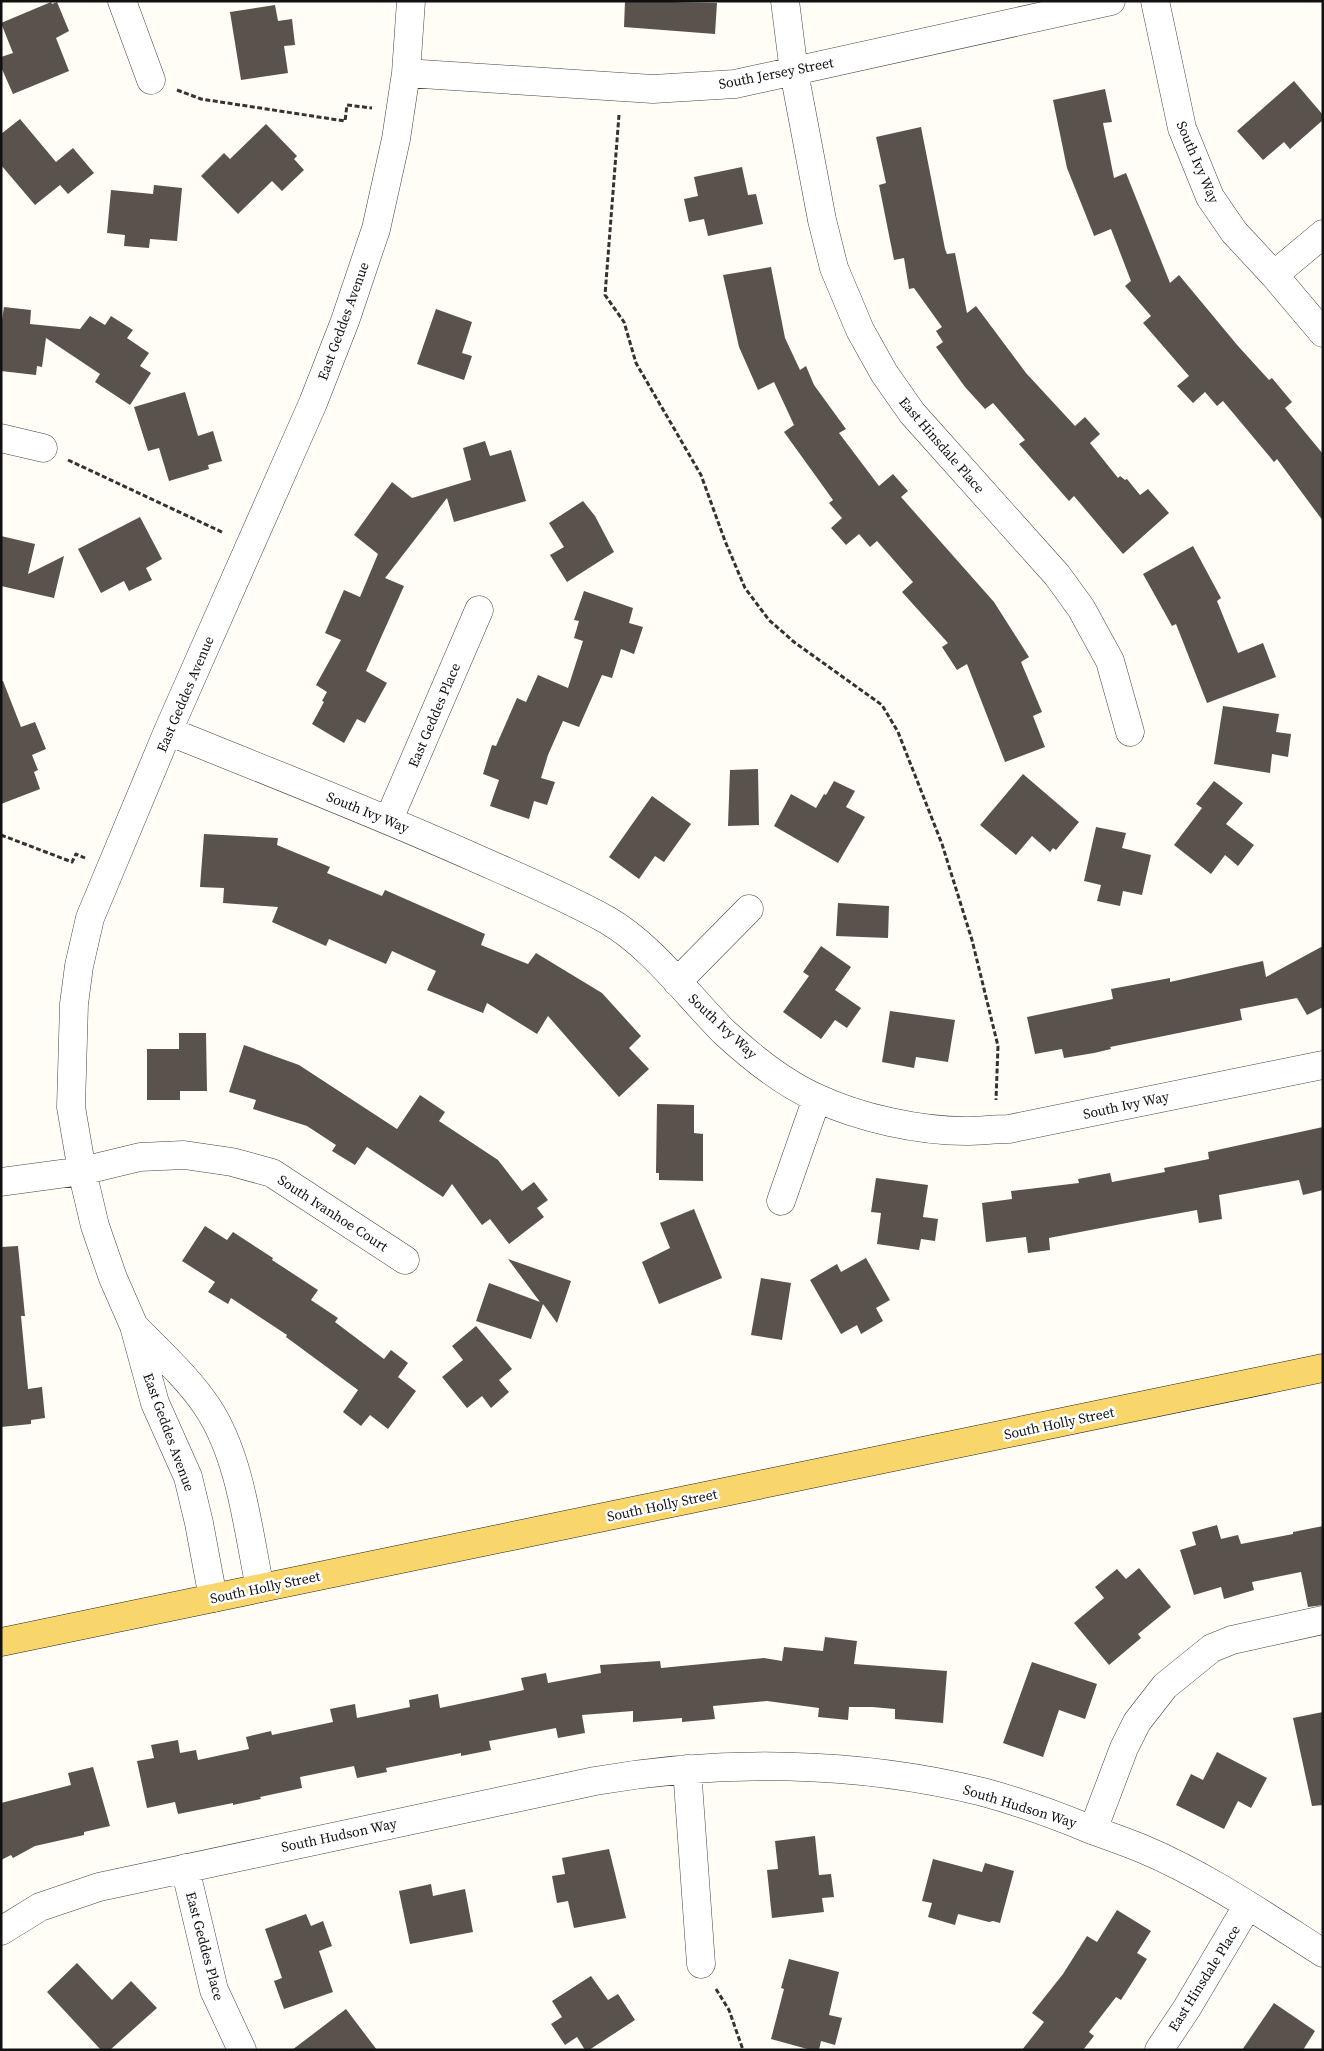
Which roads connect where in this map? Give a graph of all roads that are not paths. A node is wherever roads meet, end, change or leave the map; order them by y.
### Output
1 (122, 1) edge
2 (412, 1) edge
3 (784, 1) edge
4 (1111, 1) edge
5 (1155, 1) edge
6 (794, 72) junction
7 (406, 73) junction
8 (151, 80) road end
9 (1323, 234) edge
10 (1274, 275) junction
11 (1323, 334) edge
12 (1, 438) edge
13 (43, 448) road end
14 (480, 610) dead end
15 (168, 732) junction
16 (1130, 732) dead end
17 (389, 819) junction
18 (749, 909) dead end
19 (677, 982) junction
20 (1323, 1065) edge
21 (817, 1098) junction
22 (82, 1171) junction
23 (1, 1182) edge
24 (781, 1201) dead end
25 (405, 1260) dead end
26 (134, 1326) junction
27 (1323, 1368) edge
28 (260, 1588) junction
29 (213, 1598) junction
30 (1323, 1620) edge
31 (1, 1642) edge
32 (687, 1769) junction
33 (1093, 1830) junction
34 (185, 1868) junction
35 (1248, 1906) junction
36 (1, 1931) edge
37 (1323, 1953) edge
38 (701, 1964) road end
39 (242, 2050) edge
40 (1159, 2050) edge

1 - 8 street
2 - 7 street, East Geddes Avenue
3 - 6 street, East Hinsdale Place
4 - 6 street, South Jersey Street
5 - 10 street, South Ivy Way
6 - 7 street, South Jersey Street
6 - 16 street, East Hinsdale Place
7 - 15 street, East Geddes Avenue
9 - 10 street
10 - 11 street, South Ivy Way
12 - 13 street
14 - 17 street, East Geddes Place
15 - 17 street, South Ivy Way
15 - 22 street, East Geddes Avenue
17 - 19 street, South Ivy Way
18 - 19 street
19 - 21 street, South Ivy Way
20 - 21 street, South Ivy Way
21 - 24 street
22 - 23 street, South Ivanhoe Court
22 - 25 street, South Ivanhoe Court
22 - 26 street, East Geddes Avenue
26 - 28 street, East Geddes Avenue
26 - 29 street, East Geddes Avenue
27 - 28 main road, South Holly Street
28 - 29 main road, South Holly Street
29 - 31 main road, South Holly Street
30 - 33 street
32 - 33 street, South Hudson Way
32 - 34 street, South Hudson Way
32 - 38 street
33 - 35 street, South Hudson Way
34 - 36 street, South Hudson Way
34 - 39 street, East Geddes Place
35 - 37 street, South Hudson Way
35 - 40 street, East Hinsdale Place

